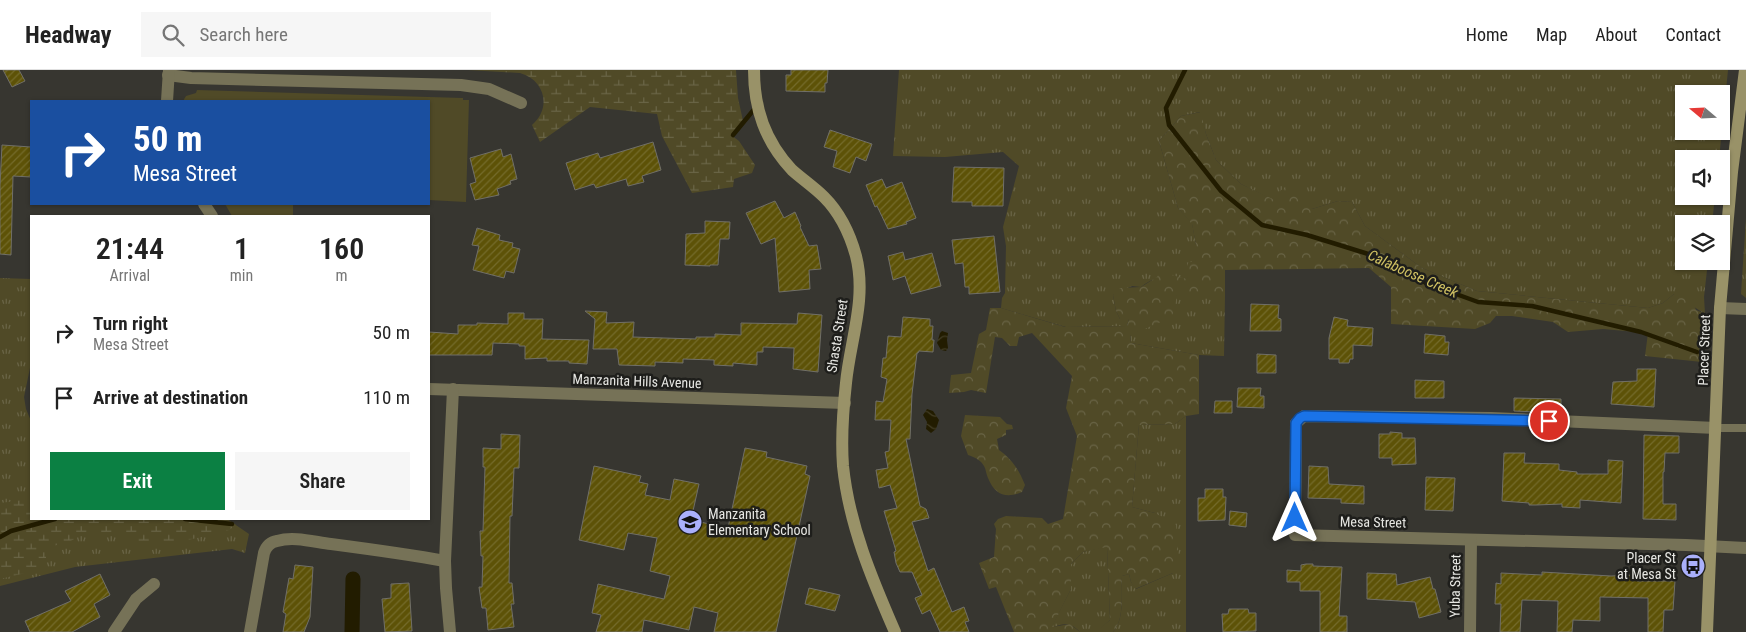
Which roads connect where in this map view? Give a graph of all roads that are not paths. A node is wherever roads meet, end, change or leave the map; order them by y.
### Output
1 (754, 70) edge
2 (1745, 70) edge
3 (169, 73) edge
4 (167, 100) edge
5 (520, 103) dead end
6 (1720, 308) junction
7 (1746, 309) edge
8 (430, 389) edge
9 (453, 389) junction
10 (844, 403) junction
11 (1716, 428) junction
12 (1746, 428) edge
13 (1471, 540) junction
14 (1709, 546) junction
15 (1746, 548) edge
16 (445, 561) junction
17 (154, 584) dead end
18 (114, 632) edge
19 (250, 632) edge
20 (450, 632) edge
21 (895, 632) edge
22 (1470, 632) edge
23 (1707, 632) edge

1 - 10 street, Shasta Street
2 - 6 street, Placer Street
3 - 4 street
3 - 5 street
6 - 7 street
6 - 11 street, Placer Street
8 - 9 street, Manzanita Hills Avenue
9 - 10 street, Manzanita Hills Avenue
9 - 16 street
10 - 21 street, Shasta Street
11 - 12 lane
11 - 13 street, Mesa Street
11 - 14 street, Placer Street
13 - 14 street, Mesa Street
13 - 22 street, Yuba Street
14 - 15 street, Mesa Street
14 - 23 street, Placer Street
16 - 19 street
16 - 20 street
17 - 18 street

